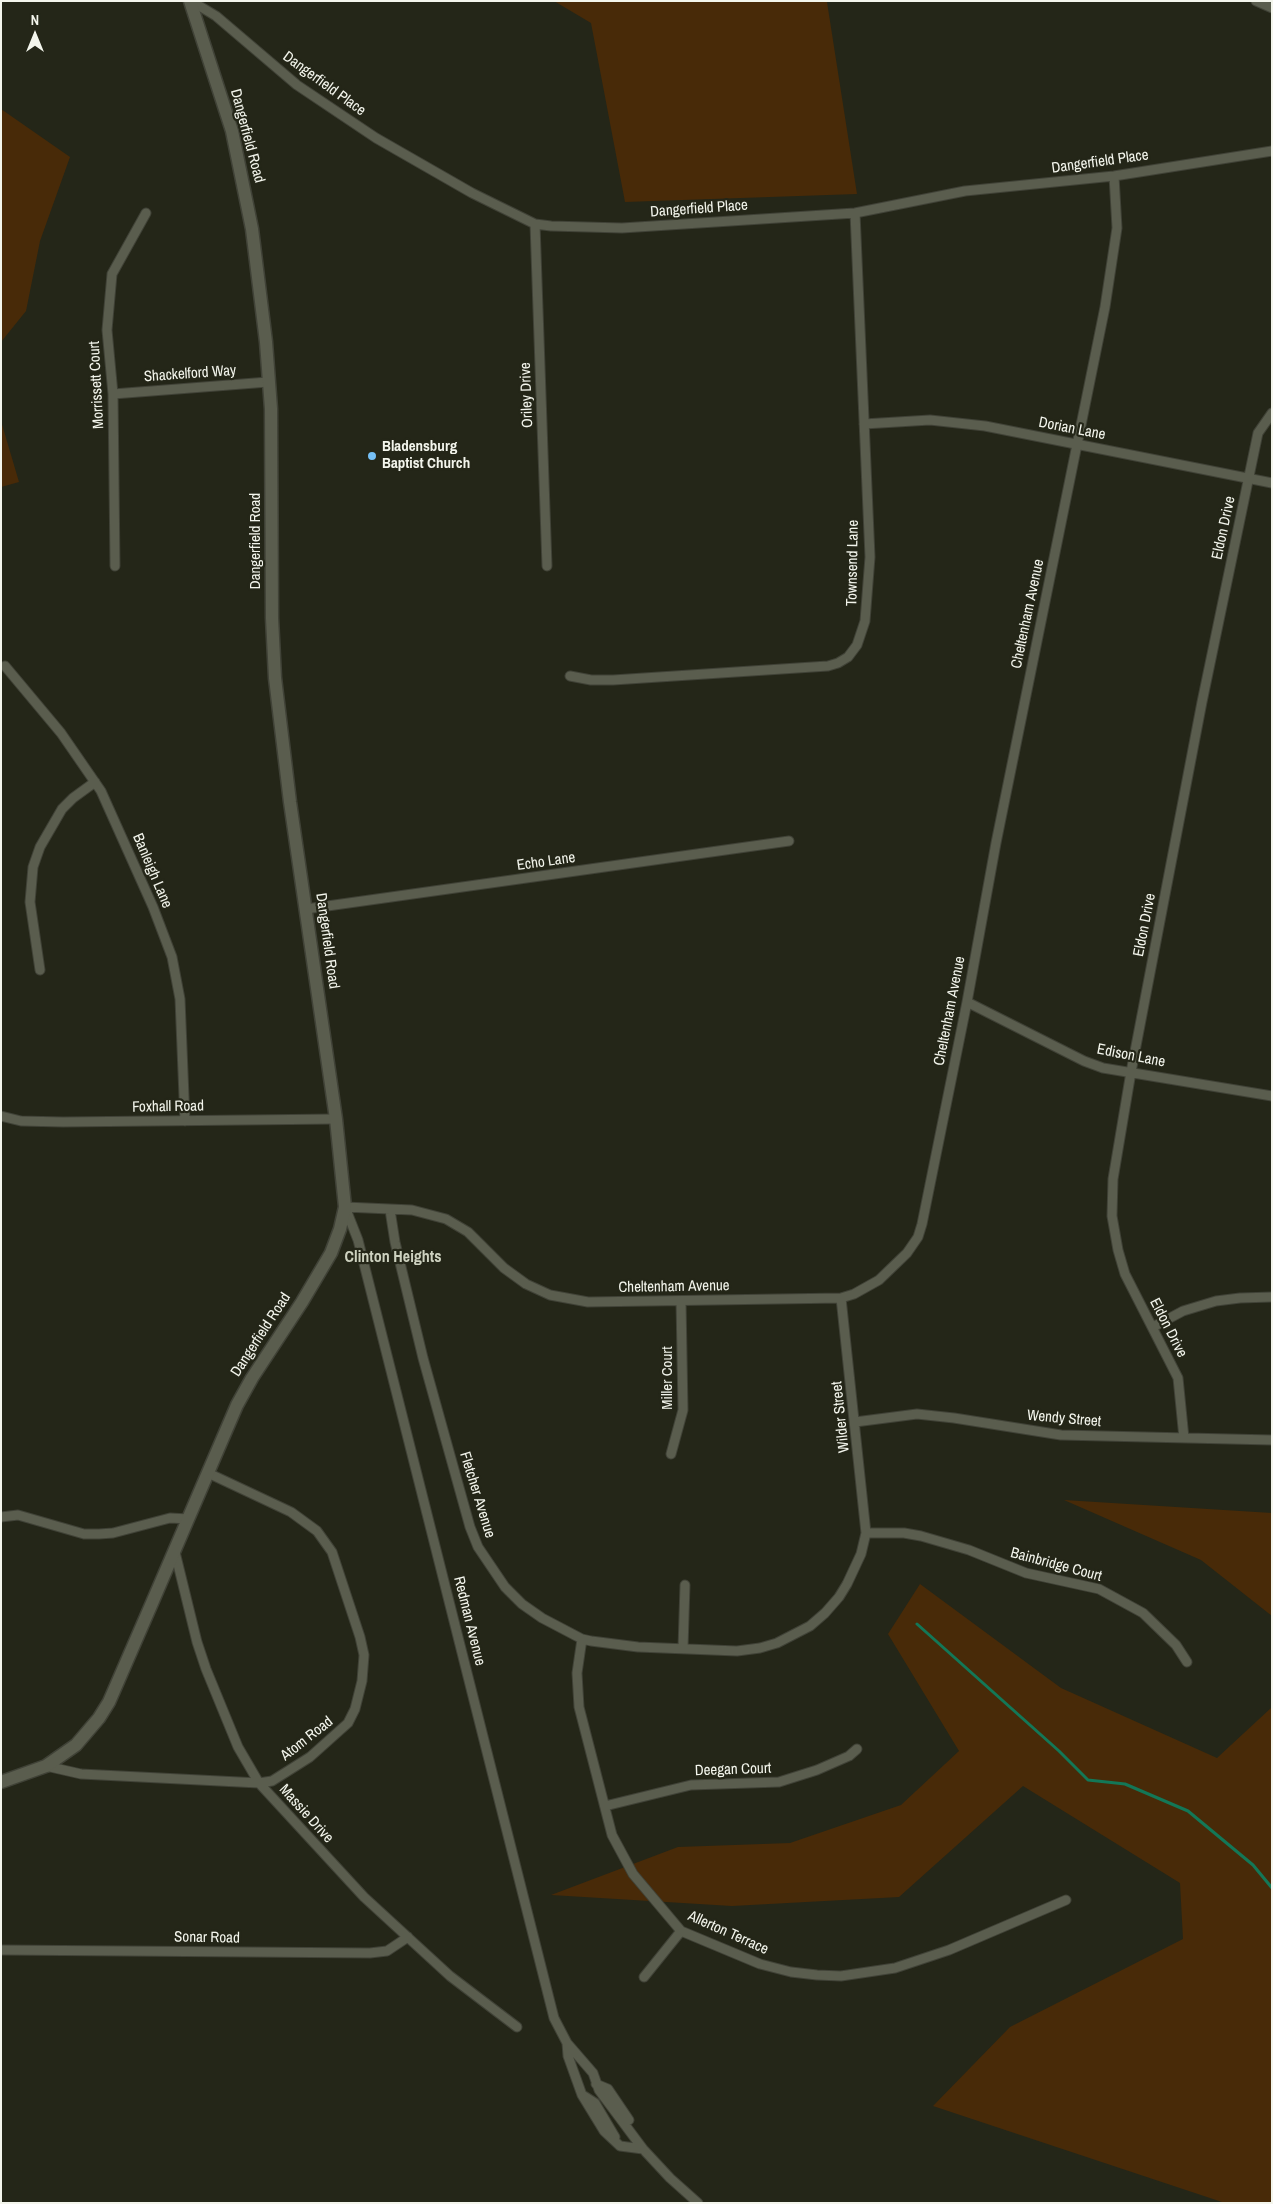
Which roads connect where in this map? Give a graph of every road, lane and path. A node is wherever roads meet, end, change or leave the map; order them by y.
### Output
1 (191, 1) edge
2 (1256, 1) edge
3 (1272, 8) edge
4 (1272, 151) edge
5 (1114, 176) junction
6 (146, 212) dead end
7 (855, 213) junction
8 (535, 224) junction
9 (268, 382) junction
10 (113, 394) junction
11 (1272, 413) edge
12 (864, 424) junction
13 (1077, 444) junction
14 (1248, 479) junction
15 (1272, 483) edge
16 (115, 566) dead end
17 (547, 566) dead end
18 (5, 666) dead end
19 (570, 676) dead end
20 (95, 782) junction
21 (790, 841) dead end
22 (306, 910) junction
23 (40, 970) dead end
24 (967, 1002) junction
25 (1131, 1072) junction
26 (1272, 1096) edge
27 (1, 1116) edge
28 (336, 1119) junction
29 (185, 1121) junction
30 (344, 1207) junction
31 (390, 1210) junction
32 (1272, 1296) edge
33 (842, 1298) junction
34 (681, 1301) junction
35 (1153, 1327) junction
36 (856, 1422) junction
37 (1184, 1438) junction
38 (1272, 1440) edge
39 (671, 1454) dead end
40 (208, 1473) junction
41 (1, 1517) edge
42 (189, 1519) junction
43 (866, 1533) junction
44 (175, 1552) junction
45 (684, 1585) dead end
46 (582, 1639) junction
47 (683, 1648) junction
48 (1187, 1662) dead end
49 (857, 1749) dead end
50 (46, 1766) junction
51 (1, 1782) edge
52 (259, 1783) junction
53 (605, 1806) junction
54 (1066, 1900) dead end
55 (680, 1930) junction
56 (408, 1937) junction
57 (1, 1950) edge
58 (644, 1977) dead end
59 (517, 2027) dead end
60 (567, 2043) junction
61 (643, 2149) junction
62 (698, 2203) edge

1 - 8 street, Dangerfield Place
1 - 9 street, Dangerfield Road
2 - 3 street
4 - 5 street, Dangerfield Place
5 - 7 street, Dangerfield Place
5 - 13 street, Cheltenham Avenue
6 - 10 street, Morrissett Court
7 - 8 street, Dangerfield Place
7 - 12 street, Townsend Lane
8 - 17 street, Oriley Drive
9 - 10 street, Shackelford Way
9 - 22 street, Dangerfield Road
10 - 16 street, Morrissett Court
11 - 14 street, Eldon Drive
12 - 13 street, Dorian Lane
12 - 19 street, Townsend Lane
13 - 14 street, Dorian Lane
13 - 24 street, Cheltenham Avenue
14 - 15 street, Dorian Lane
14 - 25 street, Eldon Drive
18 - 20 street, Banleigh Lane
20 - 23 street
20 - 29 street, Banleigh Lane
21 - 22 street, Echo Lane
22 - 28 street, Dangerfield Road
24 - 25 street, Edison Lane
24 - 33 street, Cheltenham Avenue
25 - 26 street, Edison Lane
25 - 35 street, Eldon Drive
27 - 29 street, Foxhall Road
28 - 29 street, Foxhall Road
28 - 30 street, Dangerfield Road
30 - 31 street, Cheltenham Avenue
30 - 40 street, Dangerfield Road
30 - 60 street, Redman Avenue
31 - 34 street, Cheltenham Avenue
31 - 46 street, Fletcher Avenue
32 - 35 street
33 - 34 street, Cheltenham Avenue
33 - 36 street, Wilder Street
34 - 39 street, Miller Court
35 - 37 street, Eldon Drive
36 - 37 street, Wendy Street
36 - 43 street, Wilder Street
37 - 38 street, Wendy Street
40 - 42 street, Dangerfield Road
40 - 52 street, Atom Road
41 - 42 street
42 - 44 street, Dangerfield Road
43 - 47 street, Fletcher Avenue
43 - 48 street, Bainbridge Court
44 - 50 street, Dangerfield Road
44 - 52 street, Massie Drive
45 - 47 street
46 - 47 street, Fletcher Avenue
46 - 53 street, Allerton Terrace
49 - 53 street, Deegan Court
50 - 51 street, Dangerfield Road
50 - 52 street, Atom Road
52 - 56 street, Massie Drive
53 - 55 street, Allerton Terrace
54 - 55 street, Allerton Terrace
55 - 58 street
56 - 57 street, Sonar Road
56 - 59 street, Massie Drive
60 - 61 street
60 - 61 street
61 - 62 street

